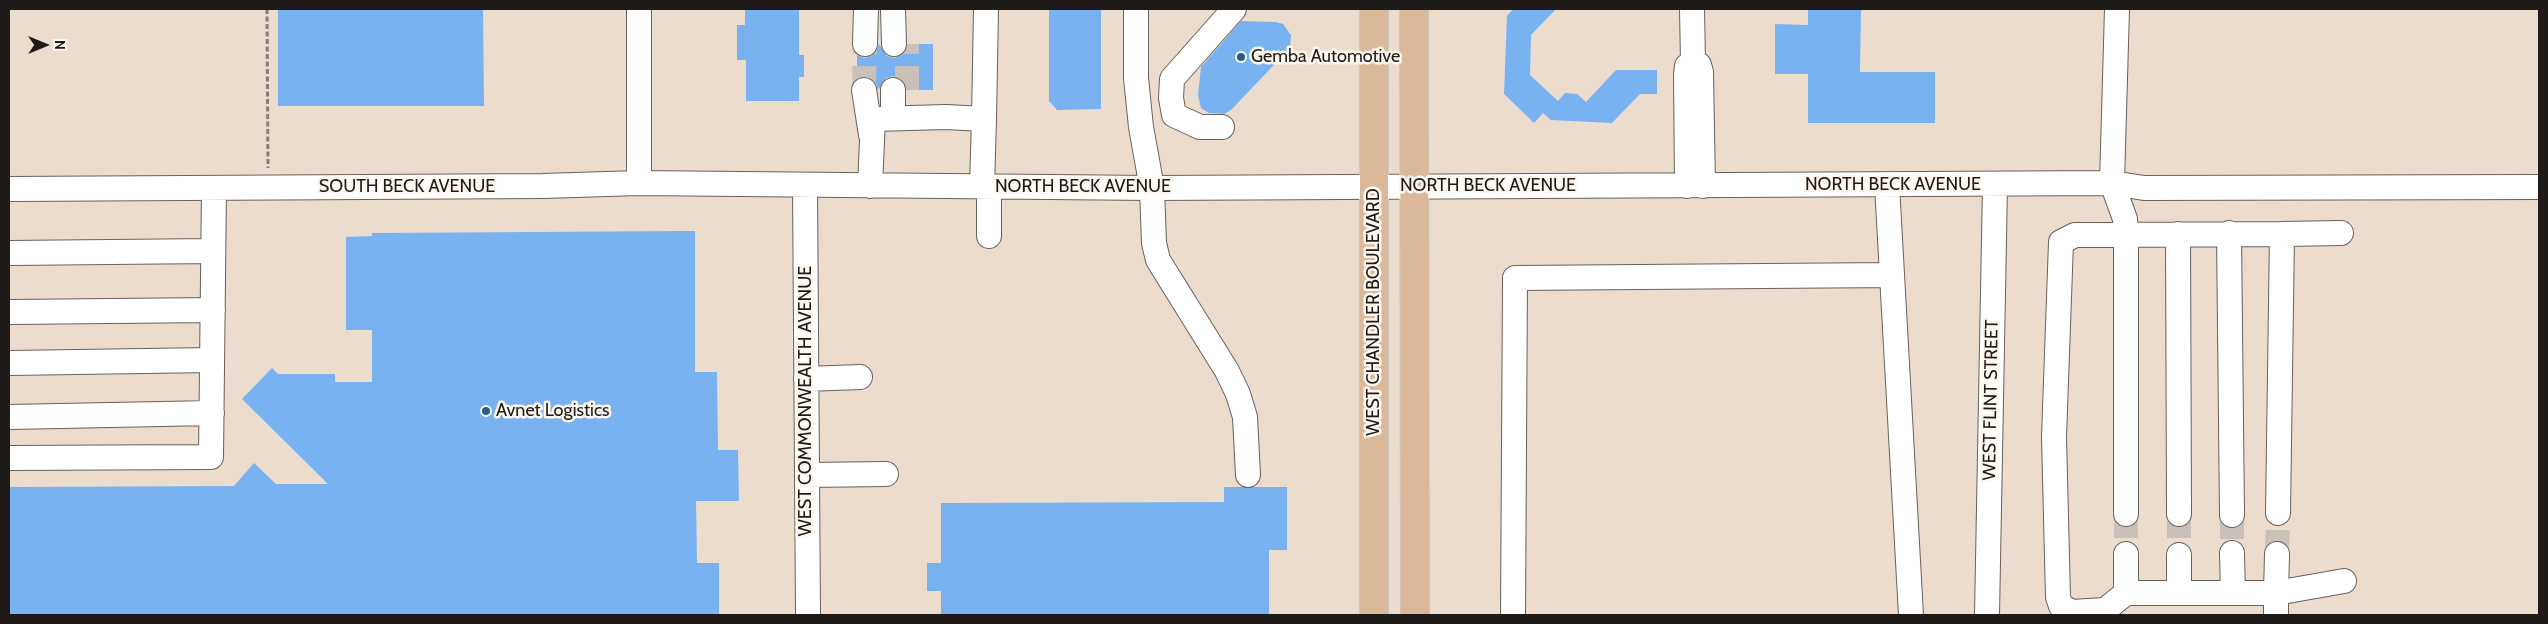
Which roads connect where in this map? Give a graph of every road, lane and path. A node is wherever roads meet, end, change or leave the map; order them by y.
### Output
1 (267, 9) edge
2 (639, 9) edge
3 (866, 9) edge
4 (880, 9) edge
5 (893, 9) edge
6 (907, 9) edge
7 (986, 9) edge
8 (1136, 9) edge
9 (1234, 9) edge
10 (1374, 9) edge
11 (1414, 9) edge
12 (1692, 9) edge
13 (2117, 9) edge
14 (886, 44) junction
15 (984, 119) junction
16 (888, 122) junction
17 (1222, 127) dead end
18 (639, 183) junction
19 (2112, 183) junction
20 (1995, 184) junction
21 (1887, 185) junction
22 (805, 186) junction
23 (870, 186) junction
24 (1695, 186) junction
25 (985, 187) junction
26 (1373, 187) junction
27 (1414, 187) junction
28 (2539, 187) edge
29 (214, 188) junction
30 (268, 188) junction
31 (1152, 188) junction
32 (9, 189) edge
33 (2229, 233) junction
34 (2341, 233) dead end
35 (2126, 234) junction
36 (2178, 234) junction
37 (2282, 234) junction
38 (989, 236) dead end
39 (213, 251) junction
40 (9, 253) edge
41 (1891, 275) junction
42 (213, 310) junction
43 (9, 312) edge
44 (212, 360) junction
45 (9, 363) edge
46 (860, 377) dead end
47 (806, 379) junction
48 (212, 413) junction
49 (9, 417) edge
50 (9, 458) edge
51 (886, 474) dead end
52 (807, 475) junction
53 (1248, 476) dead end
54 (2278, 513) tunnel mouth
55 (2126, 514) tunnel mouth
56 (2179, 514) tunnel mouth
57 (2232, 515) tunnel mouth
58 (2232, 553) tunnel mouth
59 (2126, 554) tunnel mouth
60 (2277, 554) tunnel mouth
61 (2179, 555) tunnel mouth
62 (2344, 581) dead end
63 (2126, 592) junction
64 (2179, 593) junction
65 (2233, 593) junction
66 (2276, 604) edge
67 (808, 615) edge
68 (1374, 615) edge
69 (1414, 615) edge
70 (1513, 615) edge
71 (1911, 615) edge
72 (1987, 615) edge

1 - 30 path
2 - 18 street
3 - 14 street
4 - 14 street
5 - 14 street
6 - 14 street
7 - 15 street
8 - 31 street
9 - 17 street
10 - 26 main road, WEST CHANDLER BOULEVARD
11 - 27 main road
12 - 24 street
13 - 19 street
15 - 16 street
15 - 25 street
16 - 16 street
16 - 23 street
18 - 22 street, SOUTH BECK AVENUE
18 - 30 street, SOUTH BECK AVENUE
19 - 20 street, NORTH BECK AVENUE
19 - 28 street, NORTH BECK AVENUE
19 - 35 street
20 - 21 street, NORTH BECK AVENUE
20 - 72 street, WEST FLINT STREET
21 - 24 street, NORTH BECK AVENUE
21 - 41 street
22 - 23 street, NORTH BECK AVENUE
22 - 47 street, WEST COMMONWEALTH AVENUE
23 - 25 street, NORTH BECK AVENUE
24 - 27 street, NORTH BECK AVENUE
25 - 31 street, NORTH BECK AVENUE
25 - 38 street
26 - 27 street, NORTH BECK AVENUE
26 - 31 street, NORTH BECK AVENUE
26 - 68 main road, WEST CHANDLER BOULEVARD
27 - 69 main road
29 - 30 street, SOUTH BECK AVENUE
29 - 32 street, SOUTH BECK AVENUE
29 - 39 street
31 - 53 street
33 - 36 street
33 - 37 street
33 - 57 street
34 - 37 street
35 - 36 street
35 - 55 street
35 - 63 street
36 - 56 street
37 - 54 street
39 - 40 street
39 - 42 street
41 - 70 street
41 - 71 street
42 - 43 street
42 - 44 street
44 - 45 street
44 - 48 street
46 - 47 street
47 - 52 street, WEST COMMONWEALTH AVENUE
48 - 49 street
48 - 50 street
51 - 52 street
52 - 67 street, WEST COMMONWEALTH AVENUE
58 - 65 street
59 - 63 street
60 - 66 street
61 - 64 street
62 - 66 street
63 - 64 street
64 - 65 street
65 - 66 street

